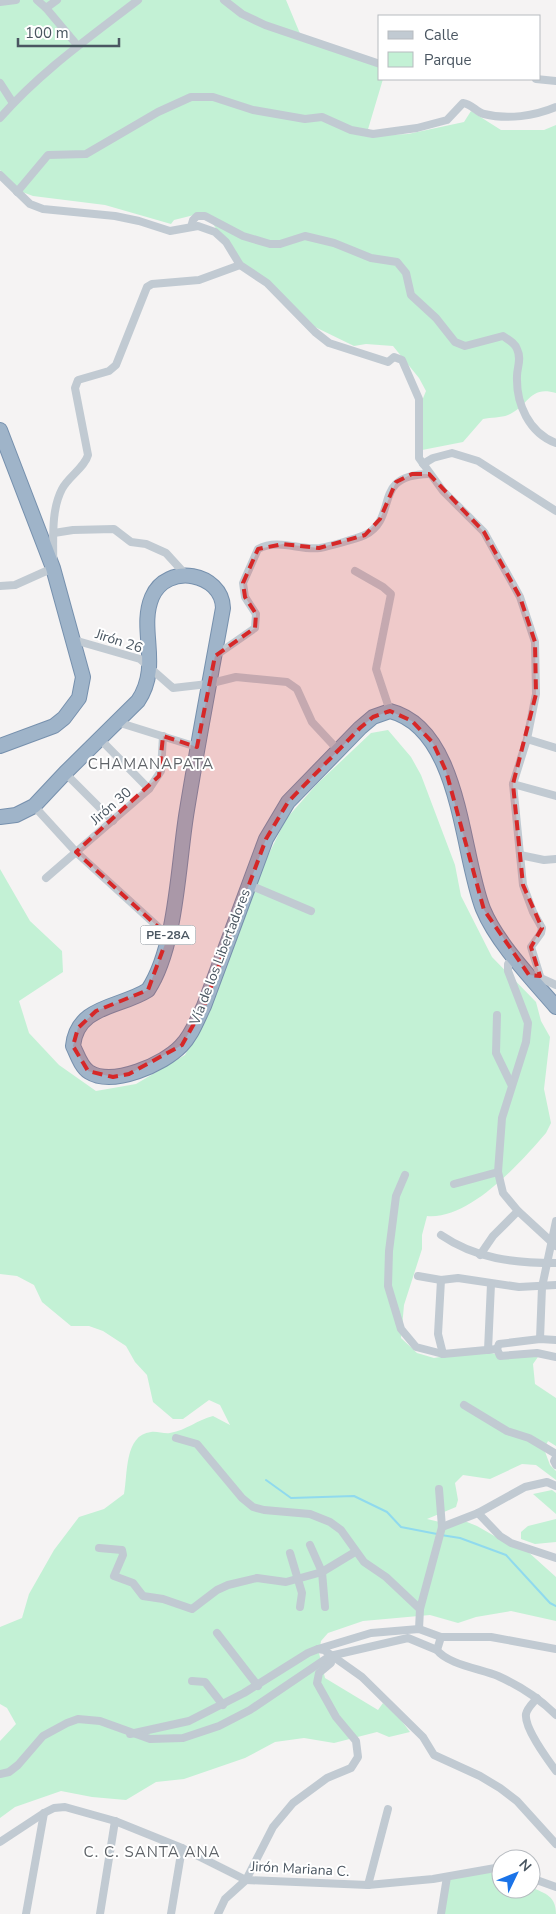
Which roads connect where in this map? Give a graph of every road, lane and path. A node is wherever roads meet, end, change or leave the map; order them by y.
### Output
1 (16, 0) edge
2 (37, 0) edge
3 (57, 0) edge
4 (138, 0) edge
5 (224, 0) edge
6 (0, 2) edge
7 (46, 8) junction
8 (77, 45) junction
9 (378, 63) edge
10 (541, 80) edge
11 (556, 81) edge
12 (0, 83) edge
13 (13, 102) junction
14 (556, 107) edge
15 (0, 118) edge
16 (0, 175) edge
17 (17, 192) junction
18 (191, 227) junction
19 (240, 265) junction
20 (0, 430) edge
21 (556, 443) edge
22 (423, 464) junction
23 (429, 474) junction
24 (556, 511) edge
25 (54, 533) junction
26 (53, 568) junction
27 (355, 571) dead end
28 (186, 574) junction
29 (0, 586) edge
30 (74, 640) junction
31 (215, 656) junction
32 (151, 668) junction
33 (208, 684) junction
34 (390, 712) junction
35 (116, 722) junction
36 (163, 736) junction
37 (99, 738) junction
38 (527, 739) junction
39 (0, 746) edge
40 (198, 747) junction
41 (556, 748) edge
42 (338, 750) junction
43 (64, 773) junction
44 (513, 784) junction
45 (149, 789) junction
46 (556, 796) edge
47 (34, 806) junction
48 (0, 817) edge
49 (113, 821) junction
50 (76, 852) junction
51 (520, 855) junction
52 (556, 859) edge
53 (46, 878) dead end
54 (248, 884) junction
55 (311, 911) dead end
56 (168, 936) junction
57 (514, 957) junction
58 (535, 976) junction
59 (556, 985) edge
60 (556, 1007) edge
61 (497, 1015) dead end
62 (511, 1084) junction
63 (498, 1172) junction
64 (405, 1174) dead end
65 (454, 1184) dead end
66 (518, 1211) junction
67 (556, 1221) edge
68 (441, 1234) dead end
69 (553, 1244) edge
70 (480, 1255) junction
71 (546, 1263) junction
72 (556, 1263) edge
73 (418, 1276) dead end
74 (441, 1280) junction
75 (491, 1284) junction
76 (556, 1285) edge
77 (542, 1287) junction
78 (540, 1339) junction
79 (556, 1340) edge
80 (492, 1350) junction
81 (443, 1354) junction
82 (556, 1356) edge
83 (464, 1405) dead end
84 (176, 1438) dead end
85 (556, 1456) edge
86 (556, 1465) edge
87 (556, 1486) edge
88 (439, 1489) dead end
89 (478, 1513) junction
90 (442, 1527) junction
91 (310, 1545) dead end
92 (99, 1548) dead end
93 (290, 1552) dead end
94 (355, 1552) junction
95 (556, 1558) edge
96 (322, 1572) junction
97 (299, 1577) junction
98 (300, 1607) dead end
99 (326, 1607) dead end
100 (420, 1609) junction
101 (419, 1629) junction
102 (217, 1633) dead end
103 (441, 1637) junction
104 (318, 1649) junction
105 (556, 1649) edge
106 (438, 1650) junction
107 (330, 1656) junction
108 (192, 1681) dead end
109 (258, 1686) junction
110 (537, 1698) junction
111 (223, 1705) junction
112 (556, 1716) edge
113 (130, 1734) junction
114 (556, 1771) edge
115 (0, 1774) edge
116 (388, 1809) dead end
117 (44, 1813) junction
118 (115, 1821) junction
119 (0, 1842) edge
120 (556, 1844) edge
121 (182, 1848) junction
122 (491, 1869) edge
123 (447, 1877) junction
124 (246, 1880) junction
125 (541, 1882) edge
126 (368, 1885) junction
127 (556, 1887) edge
128 (26, 1914) edge
129 (100, 1914) edge
130 (171, 1914) edge
131 (218, 1914) edge
132 (442, 1914) edge

1 - 6 street
2 - 7 street
3 - 7 street
4 - 8 street
5 - 9 street
7 - 8 street
8 - 13 street
10 - 11 street
12 - 13 street
13 - 15 street
14 - 17 street
16 - 17 street
17 - 18 street
18 - 19 street
18 - 21 street
19 - 22 street
19 - 25 street
20 - 26 highway
22 - 23 street
22 - 24 street
23 - 31 street
23 - 38 street
25 - 26 street
25 - 28 street
26 - 29 street
26 - 30 highway
27 - 34 street
28 - 31 highway, Vía de los Libertadores / PE-28A
28 - 32 highway
30 - 32 street, Jirón 26
30 - 39 highway
31 - 33 highway, Vía de los Libertadores / PE-28A
32 - 33 street, Jirón 26
32 - 35 highway
33 - 40 highway, Vía de los Libertadores / PE-28A
33 - 42 street, Jirón 26
34 - 42 highway, Vía de los Libertadores / PE-28A
34 - 57 highway
35 - 36 street
35 - 37 highway
36 - 40 street
36 - 45 street, Jirón 30
37 - 43 highway
37 - 45 street
38 - 41 street
38 - 44 street
40 - 56 highway, Vía de los Libertadores / PE-28A
42 - 54 highway, Vía de los Libertadores / PE-28A
43 - 47 highway
43 - 49 street
44 - 46 street
44 - 51 street
45 - 49 street, Jirón 30
47 - 48 highway
47 - 50 street
49 - 50 street, Jirón 30
50 - 53 street, Jirón 30
50 - 56 street
51 - 52 street
51 - 58 street
54 - 55 street
54 - 56 highway, Vía de los Libertadores / PE-28A
57 - 58 highway
57 - 62 street
58 - 59 street
58 - 60 highway
61 - 62 street
62 - 63 street
63 - 65 street
63 - 66 street
64 - 81 street
66 - 69 street
66 - 70 street
67 - 69 street
68 - 70 street
69 - 71 street
70 - 71 street
71 - 72 street
71 - 77 street
73 - 74 street
74 - 75 street
74 - 81 street
75 - 77 street
75 - 80 street
76 - 77 street
77 - 78 street
78 - 79 street
78 - 80 street
80 - 81 street
80 - 82 street
83 - 85 street
84 - 94 street
85 - 86 street
87 - 89 street
88 - 90 street
89 - 90 street
89 - 95 street
90 - 100 street
91 - 96 street
92 - 97 street
93 - 97 street
94 - 96 street
94 - 100 street
96 - 97 street
96 - 99 street
97 - 98 street
100 - 101 street
101 - 103 street
101 - 104 street
102 - 109 street
103 - 105 street
103 - 106 street
104 - 107 street
104 - 109 street
106 - 107 street
106 - 110 street
107 - 113 street
107 - 120 street
107 - 124 street
108 - 111 street
109 - 111 street
110 - 112 street
110 - 114 street
111 - 113 street
113 - 115 street
116 - 126 street
117 - 118 street, Jirón Mariana C.
117 - 119 street, Jirón Mariana C.
117 - 128 street
118 - 121 street, Jirón Mariana C.
118 - 129 street
121 - 124 street, Jirón Mariana C.
121 - 130 street
122 - 123 street, Jirón Mariana C.
123 - 126 street, Jirón Mariana C.
123 - 132 street
124 - 126 street, Jirón Mariana C.
124 - 131 street
125 - 127 street

